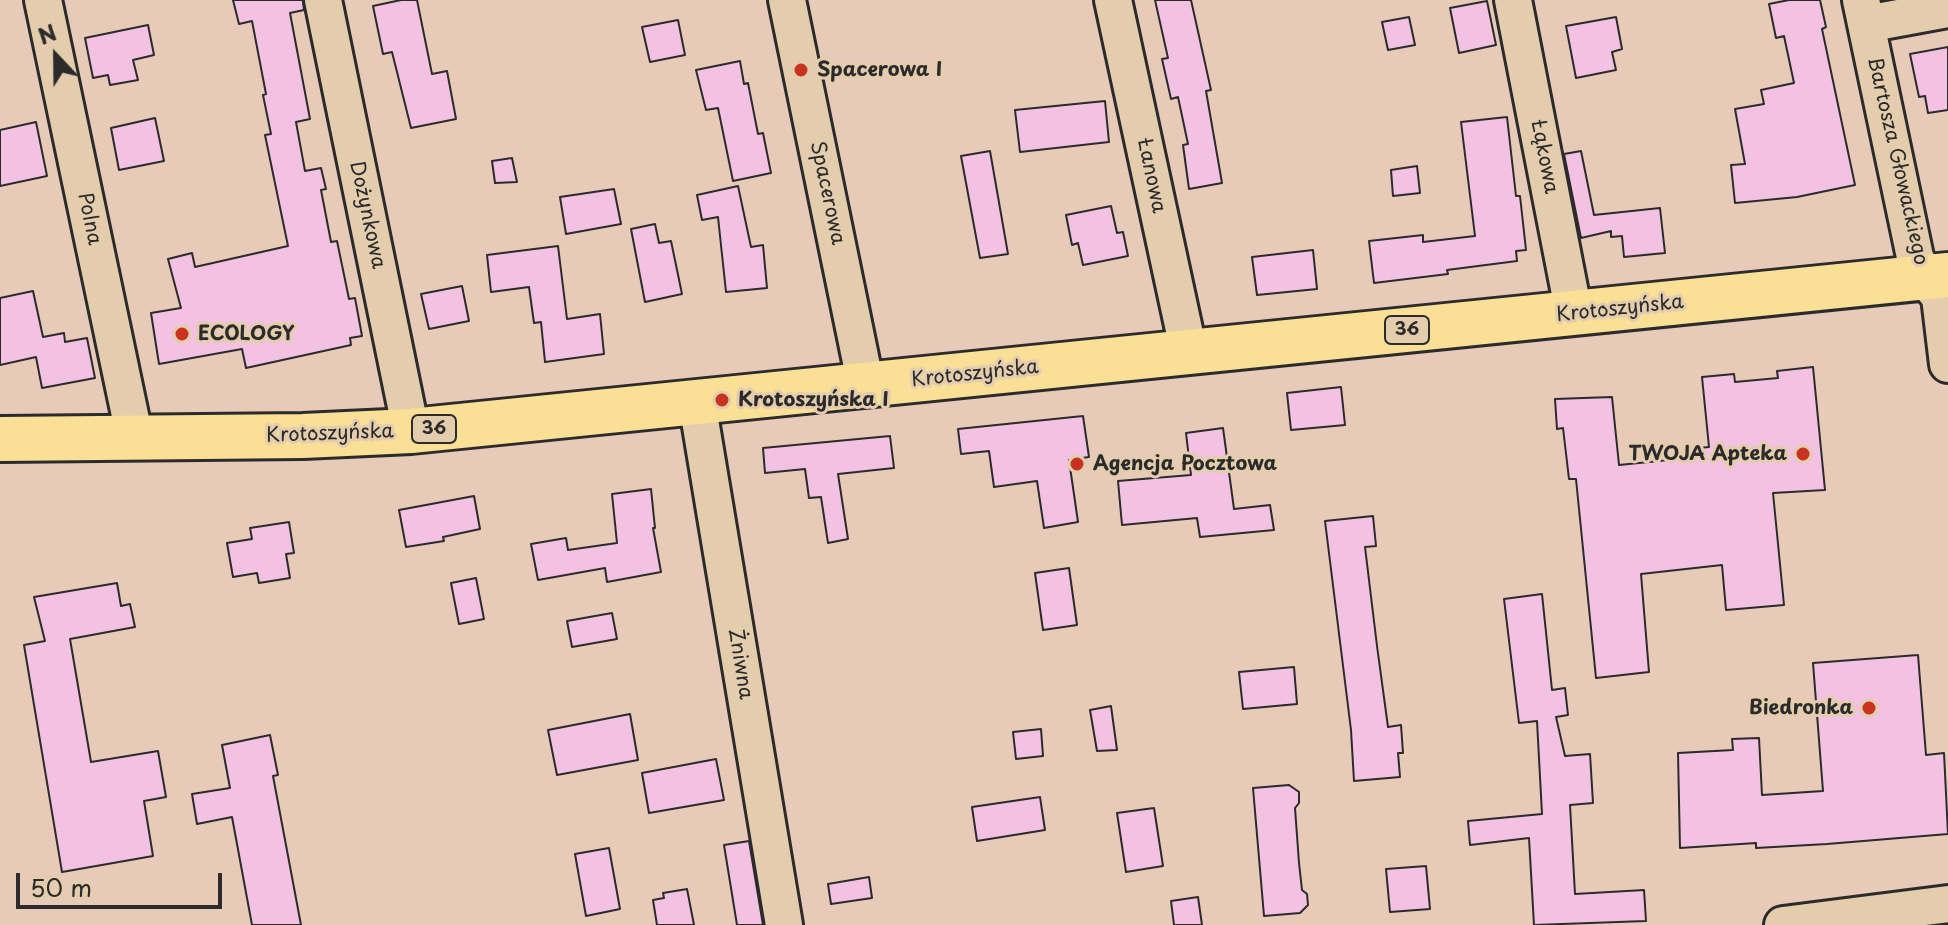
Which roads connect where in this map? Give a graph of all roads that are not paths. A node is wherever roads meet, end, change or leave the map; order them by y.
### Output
1 (43, 0) edge
2 (323, 0) edge
3 (787, 0) edge
4 (1113, 0) edge
5 (1513, 0) edge
6 (1948, 9) edge
7 (1863, 12) edge
8 (1936, 277) edge
9 (1574, 314) junction
10 (1189, 353) junction
11 (1948, 364) edge
12 (866, 386) junction
13 (697, 402) junction
14 (411, 431) junction
15 (0, 439) edge
16 (135, 439) junction
17 (1948, 904) edge
18 (784, 925) edge
19 (1783, 925) edge

1 - 16 street, Polna
2 - 14 street, Dożynkowa
3 - 12 street, Spacerowa
4 - 10 street, Łanowa
5 - 9 street, Łąkowa
6 - 7 street
7 - 8 street, Bartosza Głowackiego
8 - 9 main road, Krotoszyńska / 36
8 - 11 street, Bartosza Głowackiego
9 - 10 main road, Krotoszyńska / 36
10 - 12 main road, Krotoszyńska / 36
12 - 13 main road, Krotoszyńska / 36
13 - 14 main road, Krotoszyńska / 36
13 - 18 street, Żniwna
14 - 16 main road, Krotoszyńska / 36
15 - 16 main road, Krotoszyńska / 36
17 - 19 street

